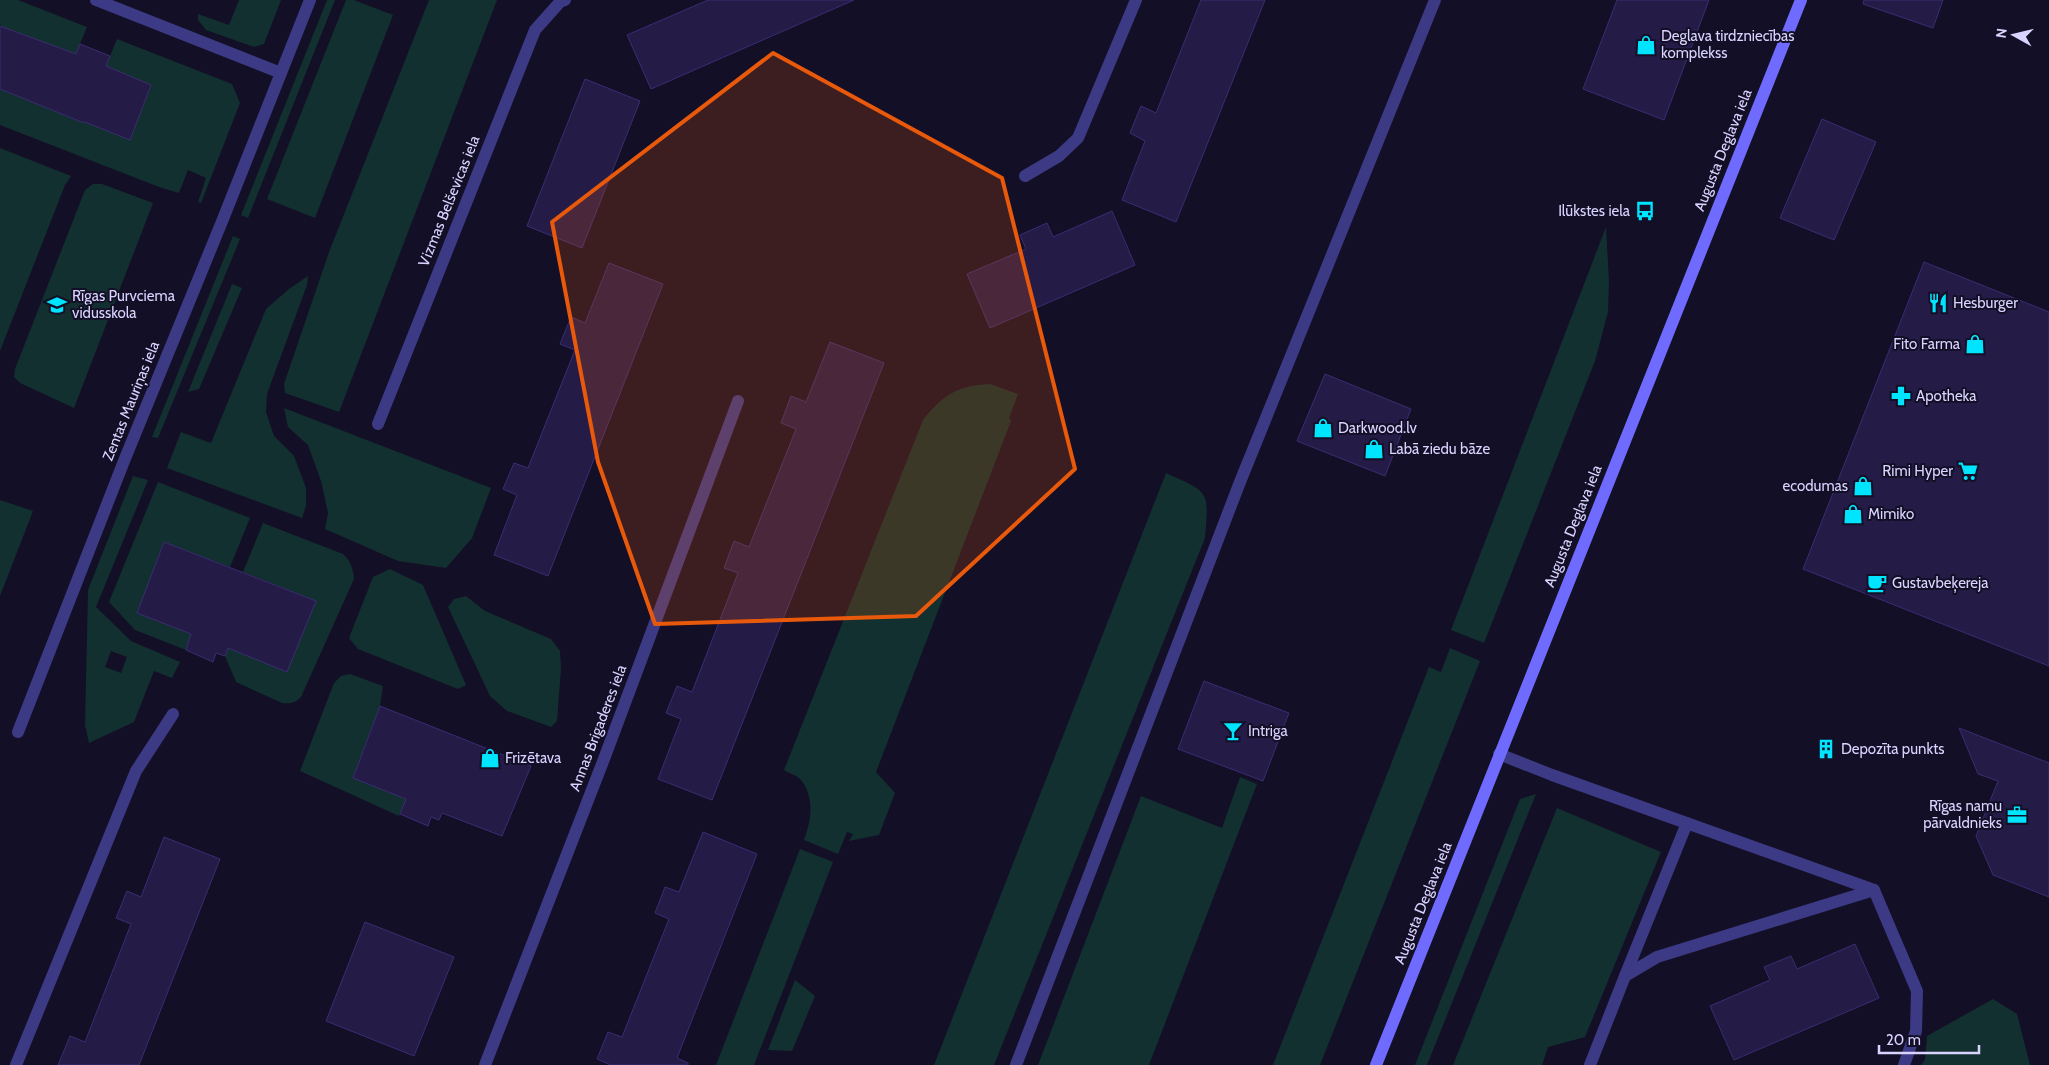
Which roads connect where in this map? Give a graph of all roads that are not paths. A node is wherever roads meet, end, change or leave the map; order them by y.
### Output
1 (96, 0) edge
2 (310, 0) edge
3 (565, 0) edge
4 (1136, 0) edge
5 (1435, 0) edge
6 (1801, 0) edge
7 (281, 73) junction
8 (1025, 176) dead end
9 (738, 401) dead end
10 (378, 424) dead end
11 (173, 714) dead end
12 (18, 732) dead end
13 (1499, 754) junction
14 (1687, 822) junction
15 (1874, 890) junction
16 (1625, 976) junction
17 (16, 1065) edge
18 (485, 1065) edge
19 (1016, 1065) edge
20 (1376, 1065) edge
21 (1590, 1065) edge
22 (1904, 1065) edge

1 - 7 street
2 - 7 street, Zentas Mauriņas iela
3 - 10 street, Vizmas Belševicas iela
4 - 8 street
5 - 19 street
6 - 13 main road, Augusta Deglava iela
7 - 12 street, Zentas Mauriņas iela
9 - 18 street, Annas Brigaderes iela
11 - 17 street
13 - 14 street
13 - 20 main road, Augusta Deglava iela
14 - 15 street
14 - 16 street
15 - 16 street
15 - 22 street
16 - 21 street

